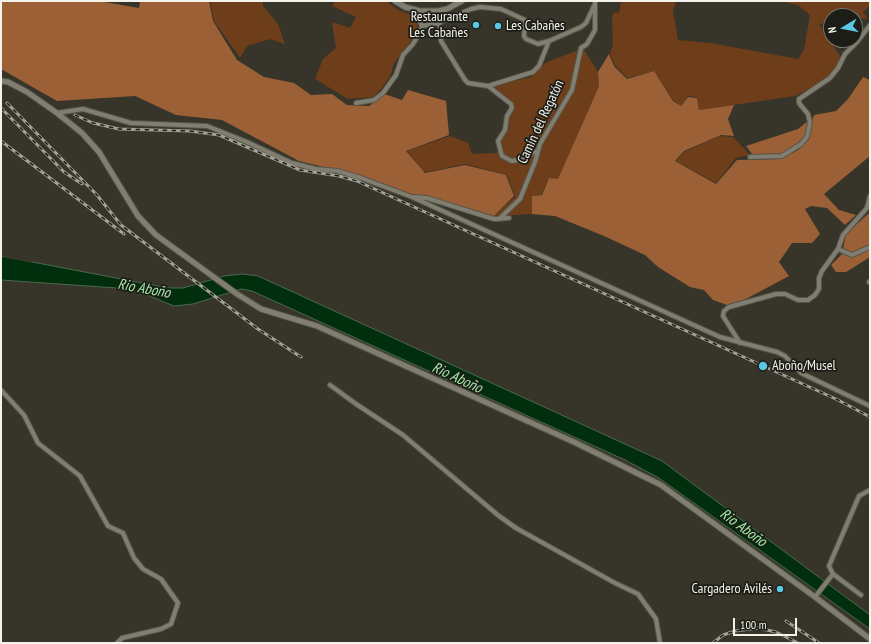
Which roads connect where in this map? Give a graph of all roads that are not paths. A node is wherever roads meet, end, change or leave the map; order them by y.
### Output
1 (395, 1) edge
2 (462, 1) edge
3 (594, 3) edge
4 (420, 11) junction
5 (438, 23) junction
6 (870, 25) edge
7 (422, 26) junction
8 (549, 41) junction
9 (1, 81) edge
10 (488, 86) junction
11 (356, 103) dead end
12 (57, 112) junction
13 (537, 151) junction
14 (750, 157) dead end
15 (870, 196) edge
16 (412, 197) junction
17 (509, 218) dead end
18 (500, 220) junction
19 (870, 247) edge
20 (838, 249) junction
21 (740, 343) junction
22 (330, 385) dead end
23 (1, 390) edge
24 (870, 406) edge
25 (870, 490) edge
26 (832, 574) junction
27 (861, 595) dead end
28 (816, 596) junction
29 (870, 639) edge
30 (117, 643) edge
31 (660, 643) edge

1 - 4 street
2 - 4 street
3 - 8 street
3 - 13 street, Camín del Regatón
4 - 7 street
5 - 7 street
5 - 8 street
5 - 10 street
6 - 14 street
7 - 11 street
8 - 10 street
9 - 12 street
10 - 13 street
12 - 16 street
12 - 28 street
13 - 18 street, Camín del Regatón
15 - 20 street
16 - 18 street
16 - 21 street
17 - 18 street
19 - 20 street
20 - 21 street
21 - 24 street
22 - 31 street
23 - 30 street
25 - 26 street
26 - 27 street
26 - 28 street
28 - 29 street

